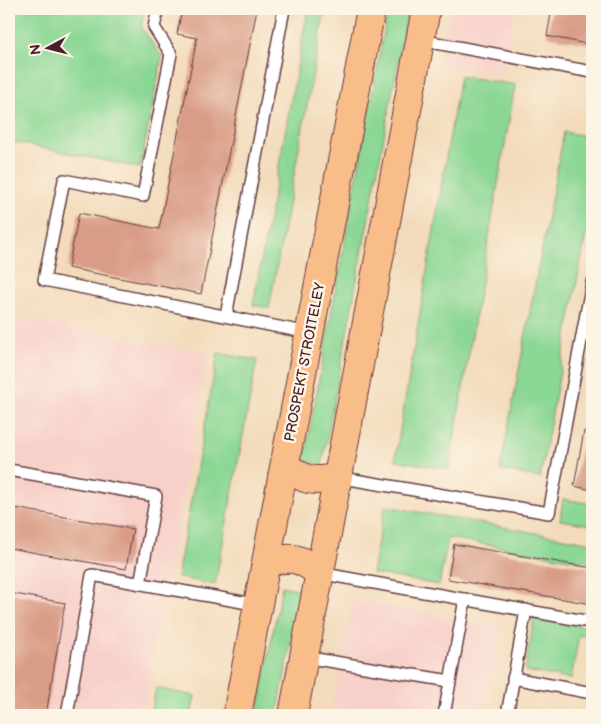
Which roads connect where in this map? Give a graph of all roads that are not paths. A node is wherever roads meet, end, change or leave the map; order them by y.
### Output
1 (158, 9) edge
2 (284, 9) edge
3 (371, 9) edge
4 (426, 9) edge
5 (420, 40) junction
6 (592, 72) edge
7 (592, 282) edge
8 (226, 316) junction
9 (310, 334) junction
10 (285, 465) junction
11 (9, 470) edge
12 (338, 477) junction
13 (267, 562) junction
14 (319, 573) junction
15 (140, 584) junction
16 (465, 599) junction
17 (259, 605) junction
18 (526, 610) junction
19 (586, 621) dead end
20 (304, 657) junction
21 (513, 678) junction
22 (450, 681) junction
23 (592, 693) edge
24 (67, 715) edge
25 (237, 715) edge
26 (293, 715) edge
27 (444, 715) edge
28 (506, 715) edge

1 - 8 lane
2 - 8 lane
3 - 9 main road, PROSPEKT STROITELEY
4 - 5 main road
5 - 6 lane
5 - 12 main road
7 - 12 lane
8 - 9 lane
9 - 10 main road, PROSPEKT STROITELEY
10 - 12 main road
10 - 13 main road, PROSPEKT STROITELEY
11 - 15 lane
12 - 14 main road
13 - 14 main road
13 - 17 main road, PROSPEKT STROITELEY
14 - 16 lane
14 - 20 main road
15 - 17 lane
15 - 24 lane
16 - 18 lane
16 - 22 lane
17 - 25 main road, PROSPEKT STROITELEY
18 - 19 lane
18 - 21 lane
20 - 22 lane
20 - 26 main road
21 - 23 lane
21 - 28 lane
22 - 27 lane

